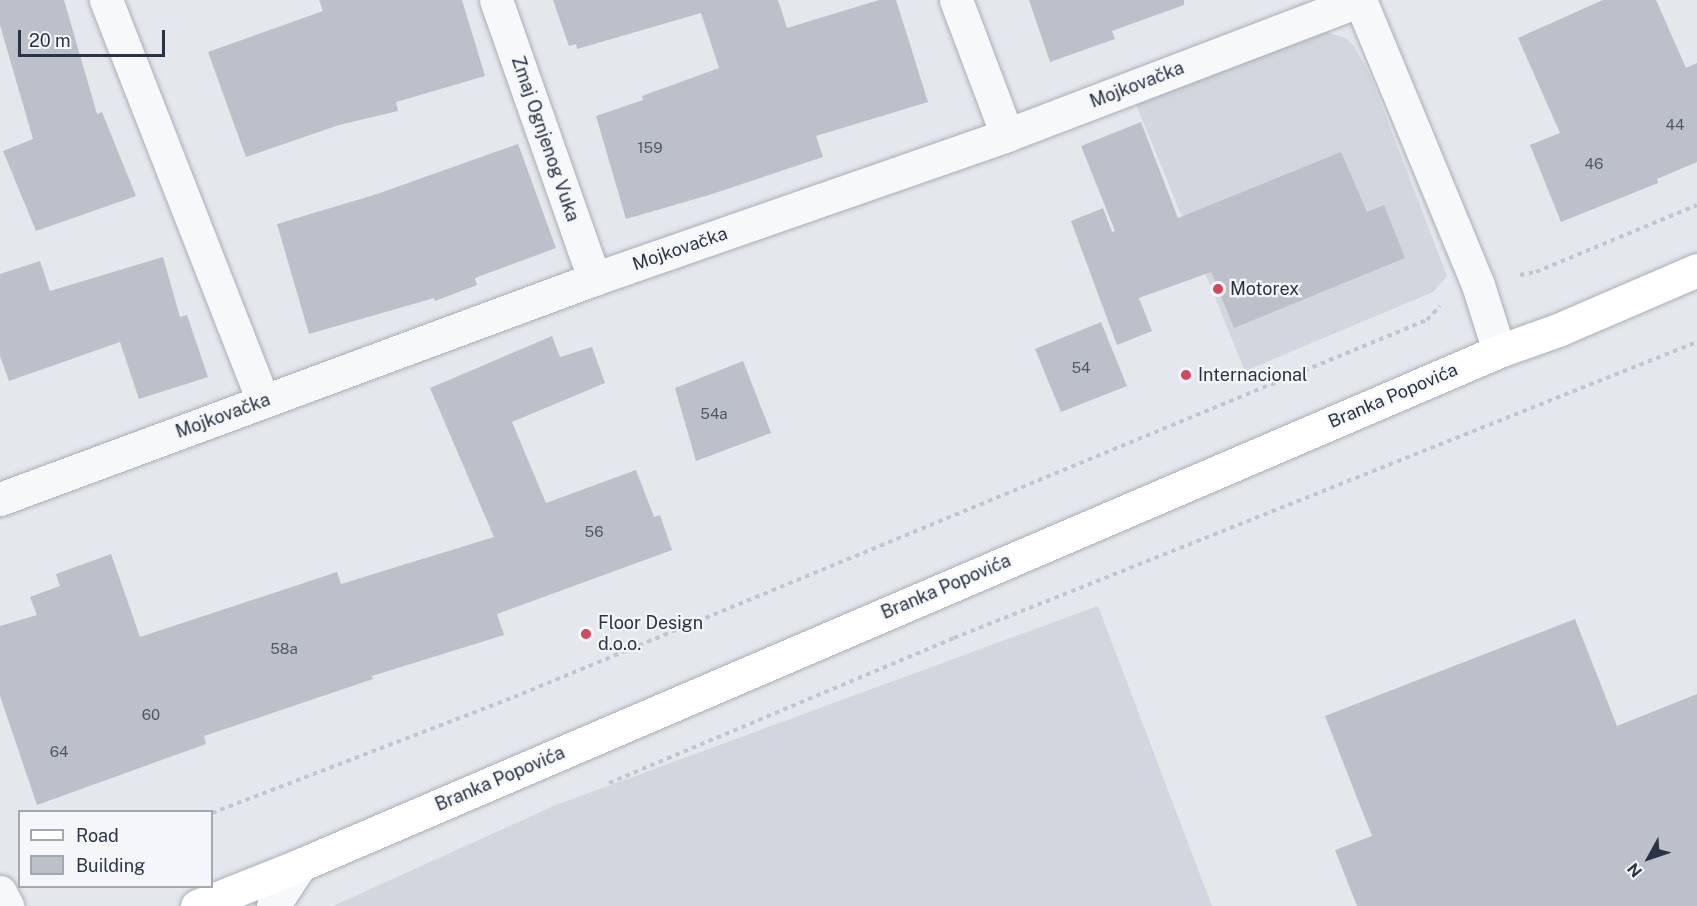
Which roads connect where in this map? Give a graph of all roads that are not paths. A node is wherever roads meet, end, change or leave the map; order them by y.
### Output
1 (106, 0) edge
2 (496, 0) edge
3 (956, 0) edge
4 (1360, 0) edge
5 (1007, 135) junction
6 (1697, 270) edge
7 (594, 279) junction
8 (1499, 351) junction
9 (263, 401) junction
10 (0, 499) edge
11 (300, 865) junction
12 (0, 892) edge
13 (7, 906) edge
14 (197, 906) edge
15 (273, 906) edge

1 - 9 street
2 - 7 street, Zmaj Ognjenog Vuka
3 - 5 street
4 - 5 street, Mojkovačka
4 - 8 street, Mojkovačka
5 - 7 street, Mojkovačka
6 - 8 main road, Branka Popovića
7 - 9 street, Mojkovačka
8 - 11 main road, Branka Popovića
9 - 10 street, Mojkovačka
11 - 14 main road, Branka Popovića
11 - 15 street
12 - 13 street

